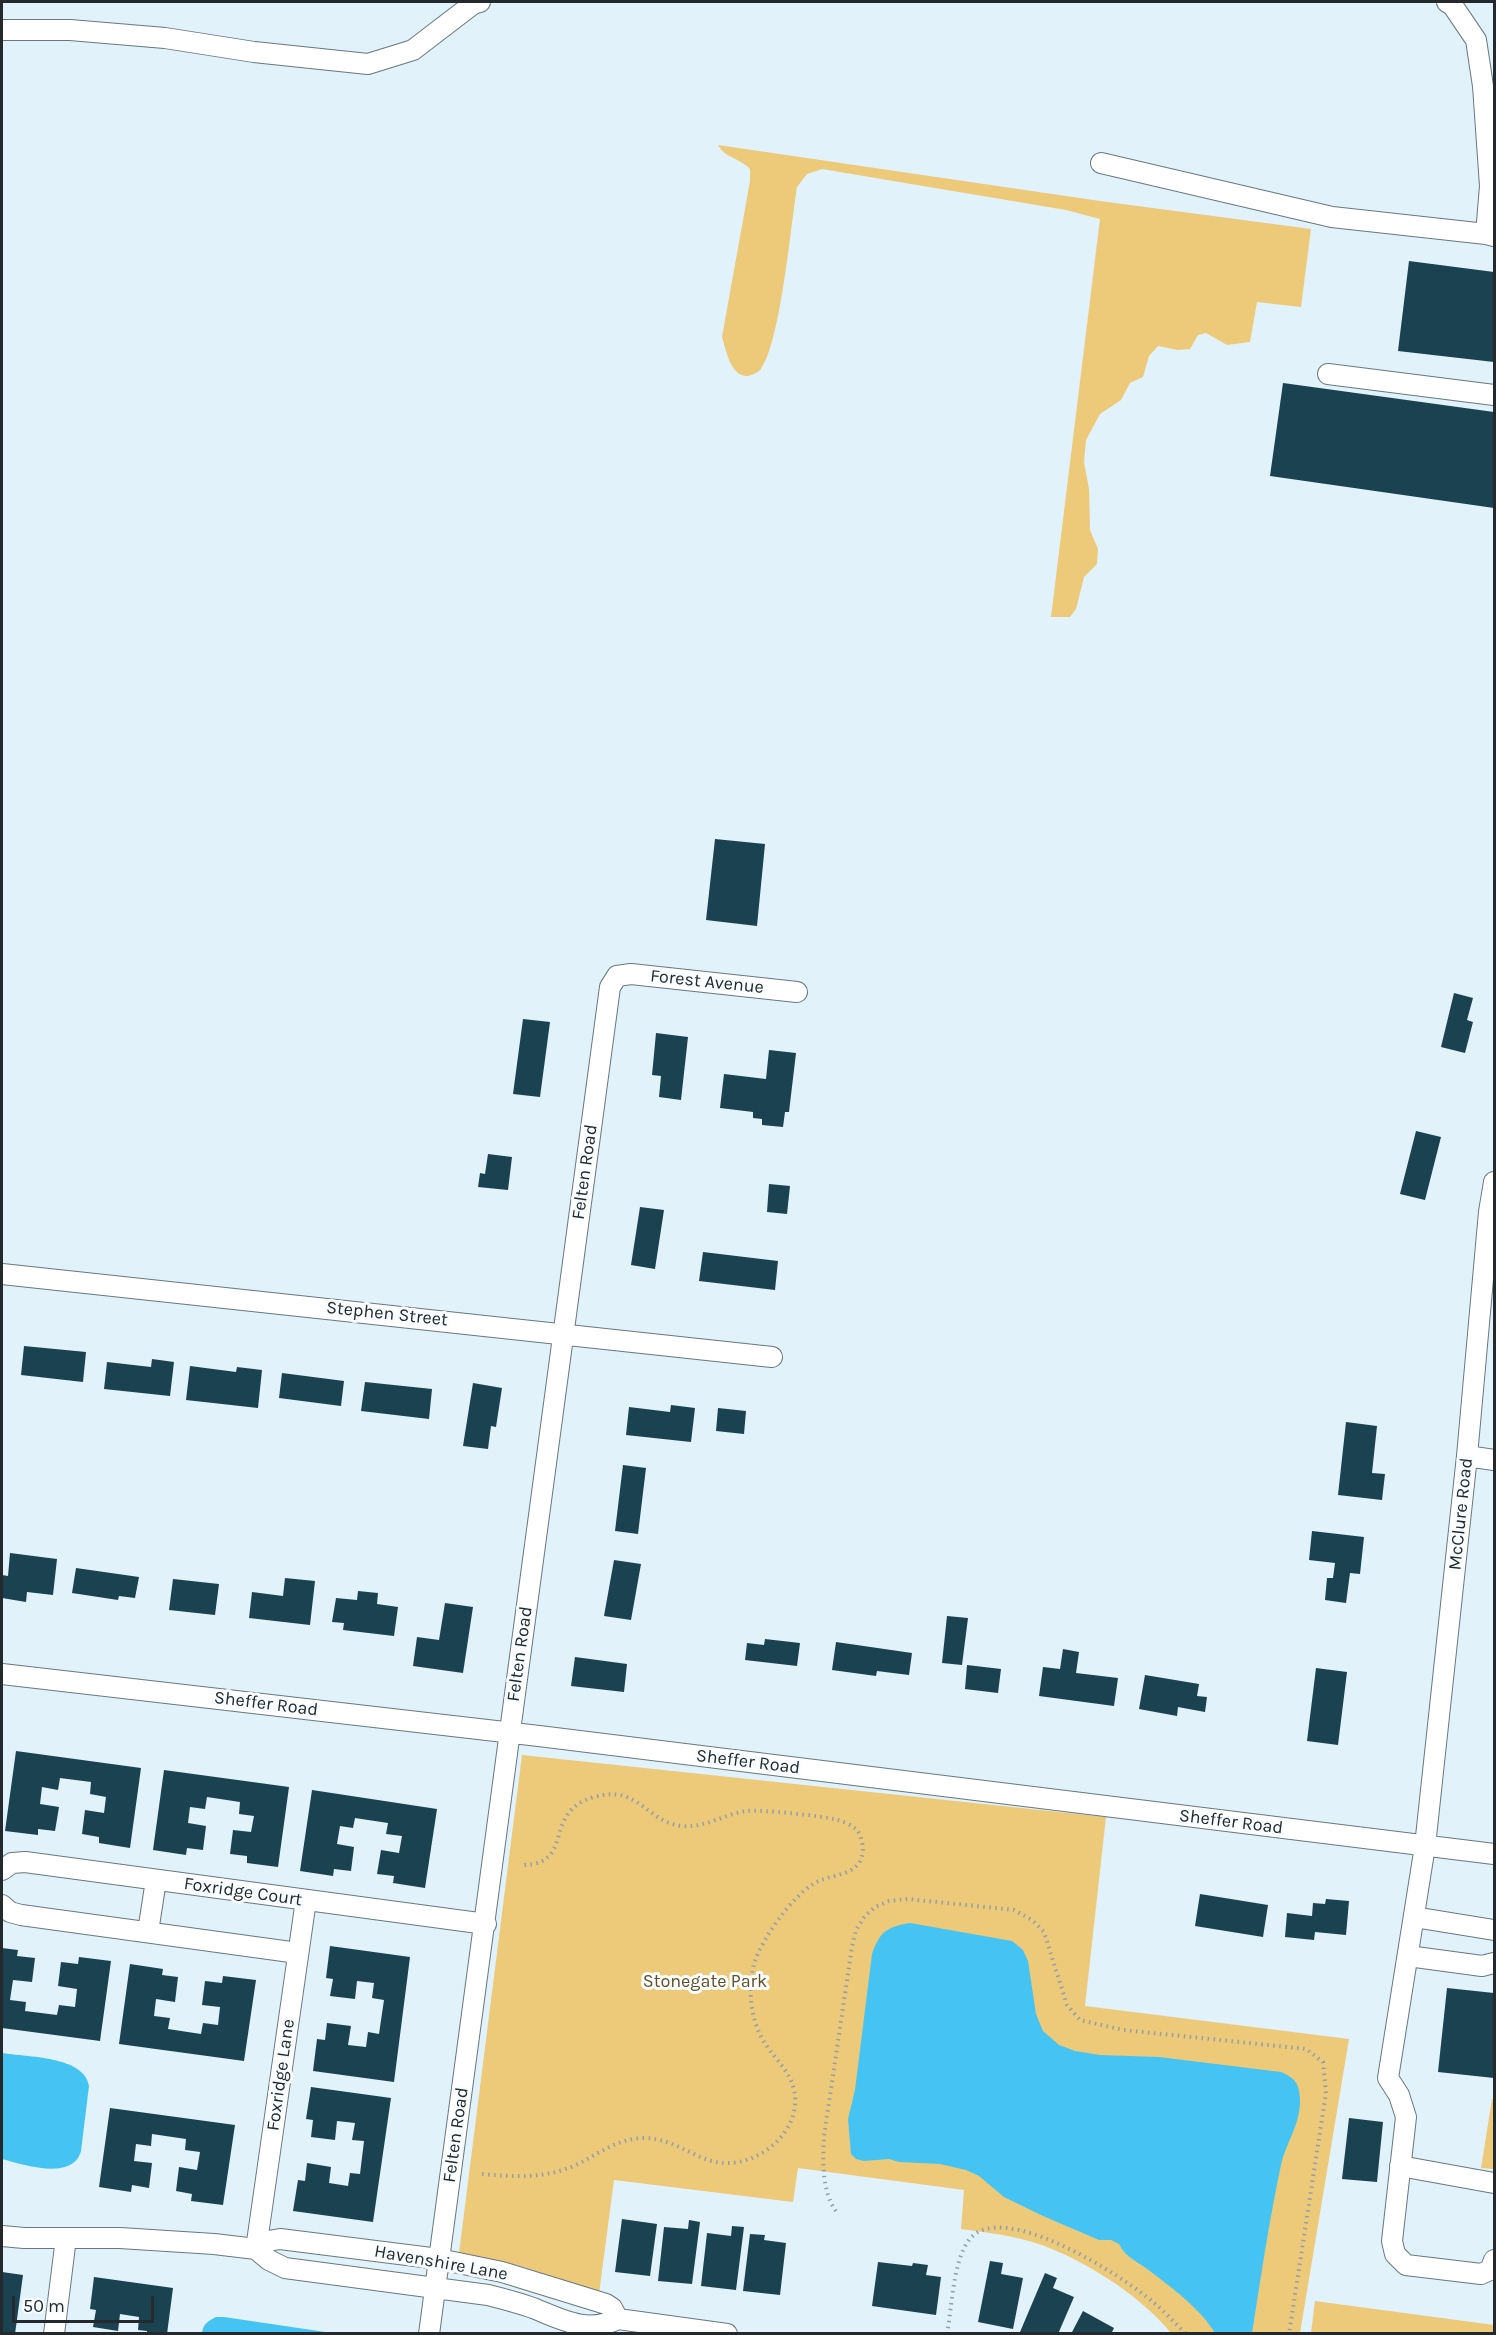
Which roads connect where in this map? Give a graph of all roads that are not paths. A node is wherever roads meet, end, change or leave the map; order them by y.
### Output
1 (480, 2) edge
2 (1447, 2) edge
3 (2, 30) edge
4 (1101, 163) dead end
5 (1492, 171) edge
6 (1490, 235) edge
7 (1328, 374) dead end
8 (1494, 395) edge
9 (617, 976) joint
10 (797, 992) dead end
11 (1494, 1182) edge
12 (1492, 1212) edge
13 (2, 1274) edge
14 (564, 1333) junction
15 (772, 1357) dead end
16 (1467, 1456) junction
17 (1494, 1460) edge
18 (2, 1674) edge
19 (509, 1733) junction
20 (1425, 1846) junction
21 (1494, 1854) edge
22 (2, 1870) edge
23 (156, 1880) junction
24 (306, 1900) junction
25 (2, 1905) edge
26 (1414, 1917) junction
27 (486, 1924) junction
28 (1494, 1930) edge
29 (148, 1932) junction
30 (298, 1953) junction
31 (1408, 1956) junction
32 (1494, 1963) edge
33 (1400, 2166) junction
34 (1494, 2183) edge
35 (2, 2236) edge
36 (66, 2238) junction
37 (256, 2249) junction
38 (439, 2259) junction
39 (1494, 2260) edge
40 (435, 2288) junction
41 (617, 2326) edge
42 (54, 2334) edge
43 (429, 2334) edge
44 (727, 2334) edge

1 - 3 street
2 - 5 street
4 - 6 street
5 - 6 street
7 - 8 street
9 - 10 street, Forest Avenue
9 - 14 street, Felten Road
11 - 12 street, McClure Road
12 - 16 street, McClure Road
13 - 14 street, Stephen Street
14 - 15 street, Stephen Street
14 - 19 street, Felten Road
16 - 17 street
16 - 20 street, McClure Road
18 - 19 street, Sheffer Road
19 - 20 street, Sheffer Road
19 - 27 street, Felten Road
20 - 21 street, Sheffer Road
20 - 26 street, McClure Road
22 - 23 street, Foxridge Court
23 - 24 street, Foxridge Court
23 - 29 street
24 - 27 street, Foxridge Court
24 - 30 street, Foxridge Lane
25 - 29 street
26 - 28 street
26 - 31 street, McClure Road
27 - 38 street, Felten Road
29 - 30 street
30 - 37 street, Foxridge Lane
31 - 32 street
31 - 33 street, McClure Road
33 - 34 street
33 - 39 street, McClure Road
35 - 36 street, Havenshire Lane
36 - 37 street, Havenshire Lane
36 - 42 street
37 - 38 street, Havenshire Lane
37 - 40 street, Havenshire Lane
38 - 40 street, Felten Road
38 - 41 street, Havenshire Lane
40 - 41 street, Havenshire Lane
40 - 43 street, Felten Road
41 - 44 street, Havenshire Lane

